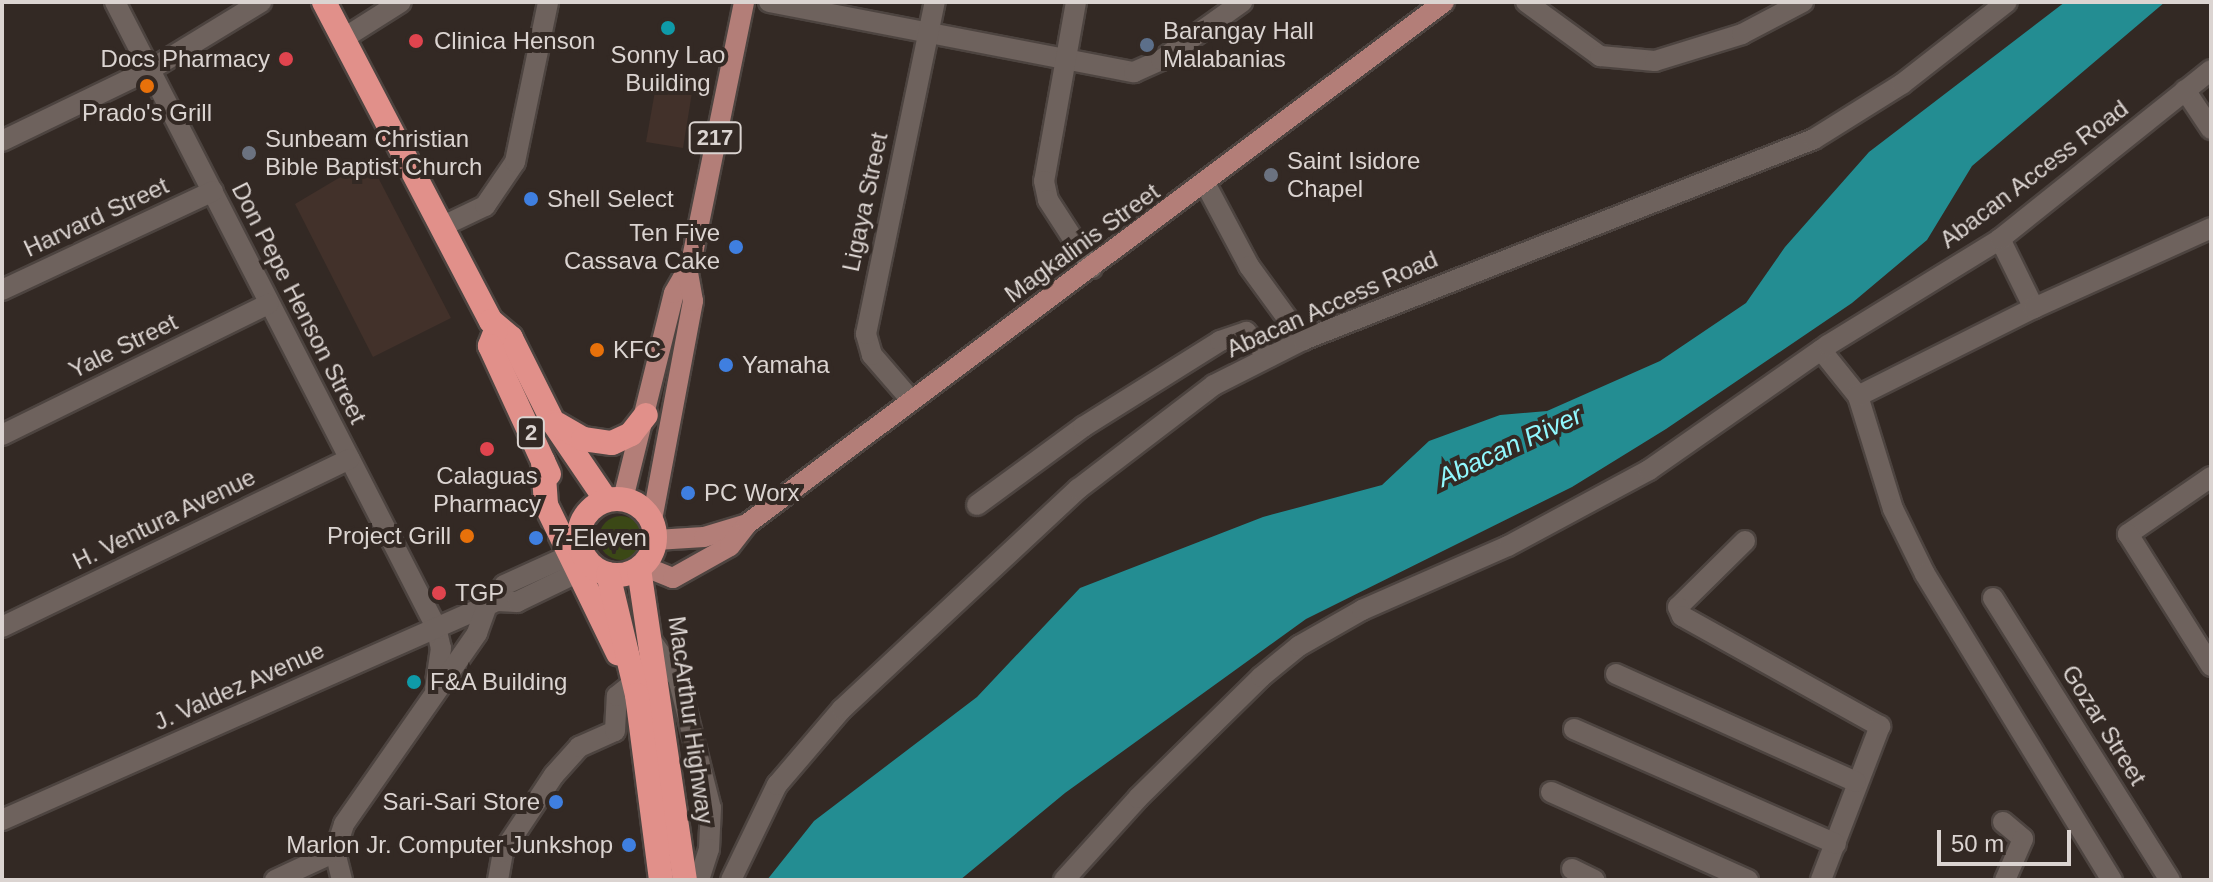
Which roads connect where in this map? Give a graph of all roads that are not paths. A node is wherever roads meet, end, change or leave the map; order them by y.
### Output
1 (115, 2) edge
2 (261, 2) edge
3 (324, 2) edge
4 (401, 2) edge
5 (548, 2) edge
6 (744, 2) edge
7 (769, 2) edge
8 (935, 2) edge
9 (1076, 2) edge
10 (1242, 2) edge
11 (1444, 2) edge
12 (1526, 2) edge
13 (1803, 2) edge
14 (2007, 2) edge
15 (1423, 9) edge
16 (928, 34) junction
17 (344, 38) junction
18 (1064, 59) junction
19 (153, 68) junction
20 (2211, 70) edge
21 (2185, 90) junction
22 (2211, 129) edge
23 (2, 141) edge
24 (1206, 185) junction
25 (213, 191) junction
26 (443, 226) junction
27 (2211, 228) edge
28 (2000, 239) junction
29 (1092, 268) junction
30 (688, 274) junction
31 (2, 290) edge
32 (268, 304) junction
33 (2034, 308) junction
34 (496, 330) junction
35 (1303, 340) junction
36 (1821, 350) junction
37 (1269, 357) junction
38 (1858, 396) junction
39 (911, 400) junction
40 (646, 415) junction
41 (553, 422) junction
42 (2, 435) edge
43 (349, 459) junction
44 (2211, 477) edge
45 (614, 499) junction
46 (977, 505) dead end
47 (747, 524) junction
48 (654, 530) junction
49 (1745, 541) dead end
50 (576, 554) junction
51 (641, 567) junction
52 (608, 574) junction
53 (1993, 598) dead end
54 (492, 603) junction
55 (2, 627) edge
56 (436, 627) junction
57 (653, 643) junction
58 (2209, 657) edge
59 (1616, 674) dead end
60 (640, 683) junction
61 (435, 689) junction
62 (1574, 729) dead end
63 (1856, 782) junction
64 (1551, 792) dead end
65 (2, 820) edge
66 (2003, 822) dead end
67 (1836, 844) junction
68 (335, 852) junction
69 (1572, 869) dead end
70 (275, 880) edge
71 (342, 880) edge
72 (498, 880) edge
73 (661, 880) edge
74 (685, 880) edge
75 (699, 880) edge
76 (731, 880) edge
77 (1064, 880) edge
78 (1595, 880) edge
79 (1748, 880) edge
80 (1821, 880) edge
81 (2005, 880) edge
82 (2112, 880) edge
83 (2170, 880) edge

1 - 19 street, Don Pepe Henson Street
2 - 19 street
3 - 17 highway, 2
4 - 17 street
5 - 26 street
6 - 30 main road, 217
7 - 16 street
8 - 16 street, Ligaya Street
9 - 18 street
10 - 18 street
11 - 15 main road, Magkalinis Street
12 - 13 street
14 - 35 street, Abacan Access Road
15 - 24 main road, Magkalinis Street
16 - 18 street
16 - 39 street, Ligaya Street
17 - 26 highway, 2
18 - 29 street
19 - 23 street
19 - 25 street, Don Pepe Henson Street
20 - 21 street, Abacan Access Road
21 - 22 street
21 - 28 street, Abacan Access Road
24 - 29 main road, Magkalinis Street
24 - 35 street
25 - 31 street, Harvard Street
25 - 32 street, Don Pepe Henson Street
26 - 34 highway, 2
27 - 33 street
28 - 33 street
28 - 36 street, Abacan Access Road
29 - 39 main road, Magkalinis Street
30 - 40 main road, 217
30 - 48 main road, 217
32 - 42 street, Yale Street
32 - 43 street, Don Pepe Henson Street
33 - 38 street
34 - 41 highway, 2
34 - 50 highway, 2
35 - 37 street, Abacan Access Road
36 - 38 street
36 - 77 street, Abacan Access Road
37 - 46 street
37 - 76 street, Abacan Access Road
38 - 82 street
39 - 47 main road, Magkalinis Street
40 - 41 highway
40 - 45 main road, 217
41 - 45 highway, 2
43 - 55 street, H. Ventura Avenue
43 - 56 street, Don Pepe Henson Street
44 - 58 street
45 - 48 highway, 2
45 - 50 highway
47 - 48 main road, Magkalinis Street
47 - 51 main road, Magkalinis Street
48 - 51 highway
49 - 63 street
50 - 52 highway, 2
50 - 54 street, J. Valdez Avenue
50 - 60 highway
51 - 52 highway
51 - 57 highway, MacArthur Highway / 2
52 - 60 highway, MacArthur Highway / 2
53 - 83 street, Gozar Street
54 - 56 street, J. Valdez Avenue
54 - 61 street
56 - 61 street
56 - 65 street, J. Valdez Avenue
57 - 60 highway, MacArthur Highway / 2
57 - 75 street
59 - 63 street
60 - 72 street
60 - 73 highway, MacArthur Highway / 2
60 - 74 highway, MacArthur Highway / 2
61 - 68 street
62 - 67 street
63 - 67 street
64 - 79 street
66 - 81 street
67 - 80 street
68 - 70 street
68 - 71 street
69 - 78 street

